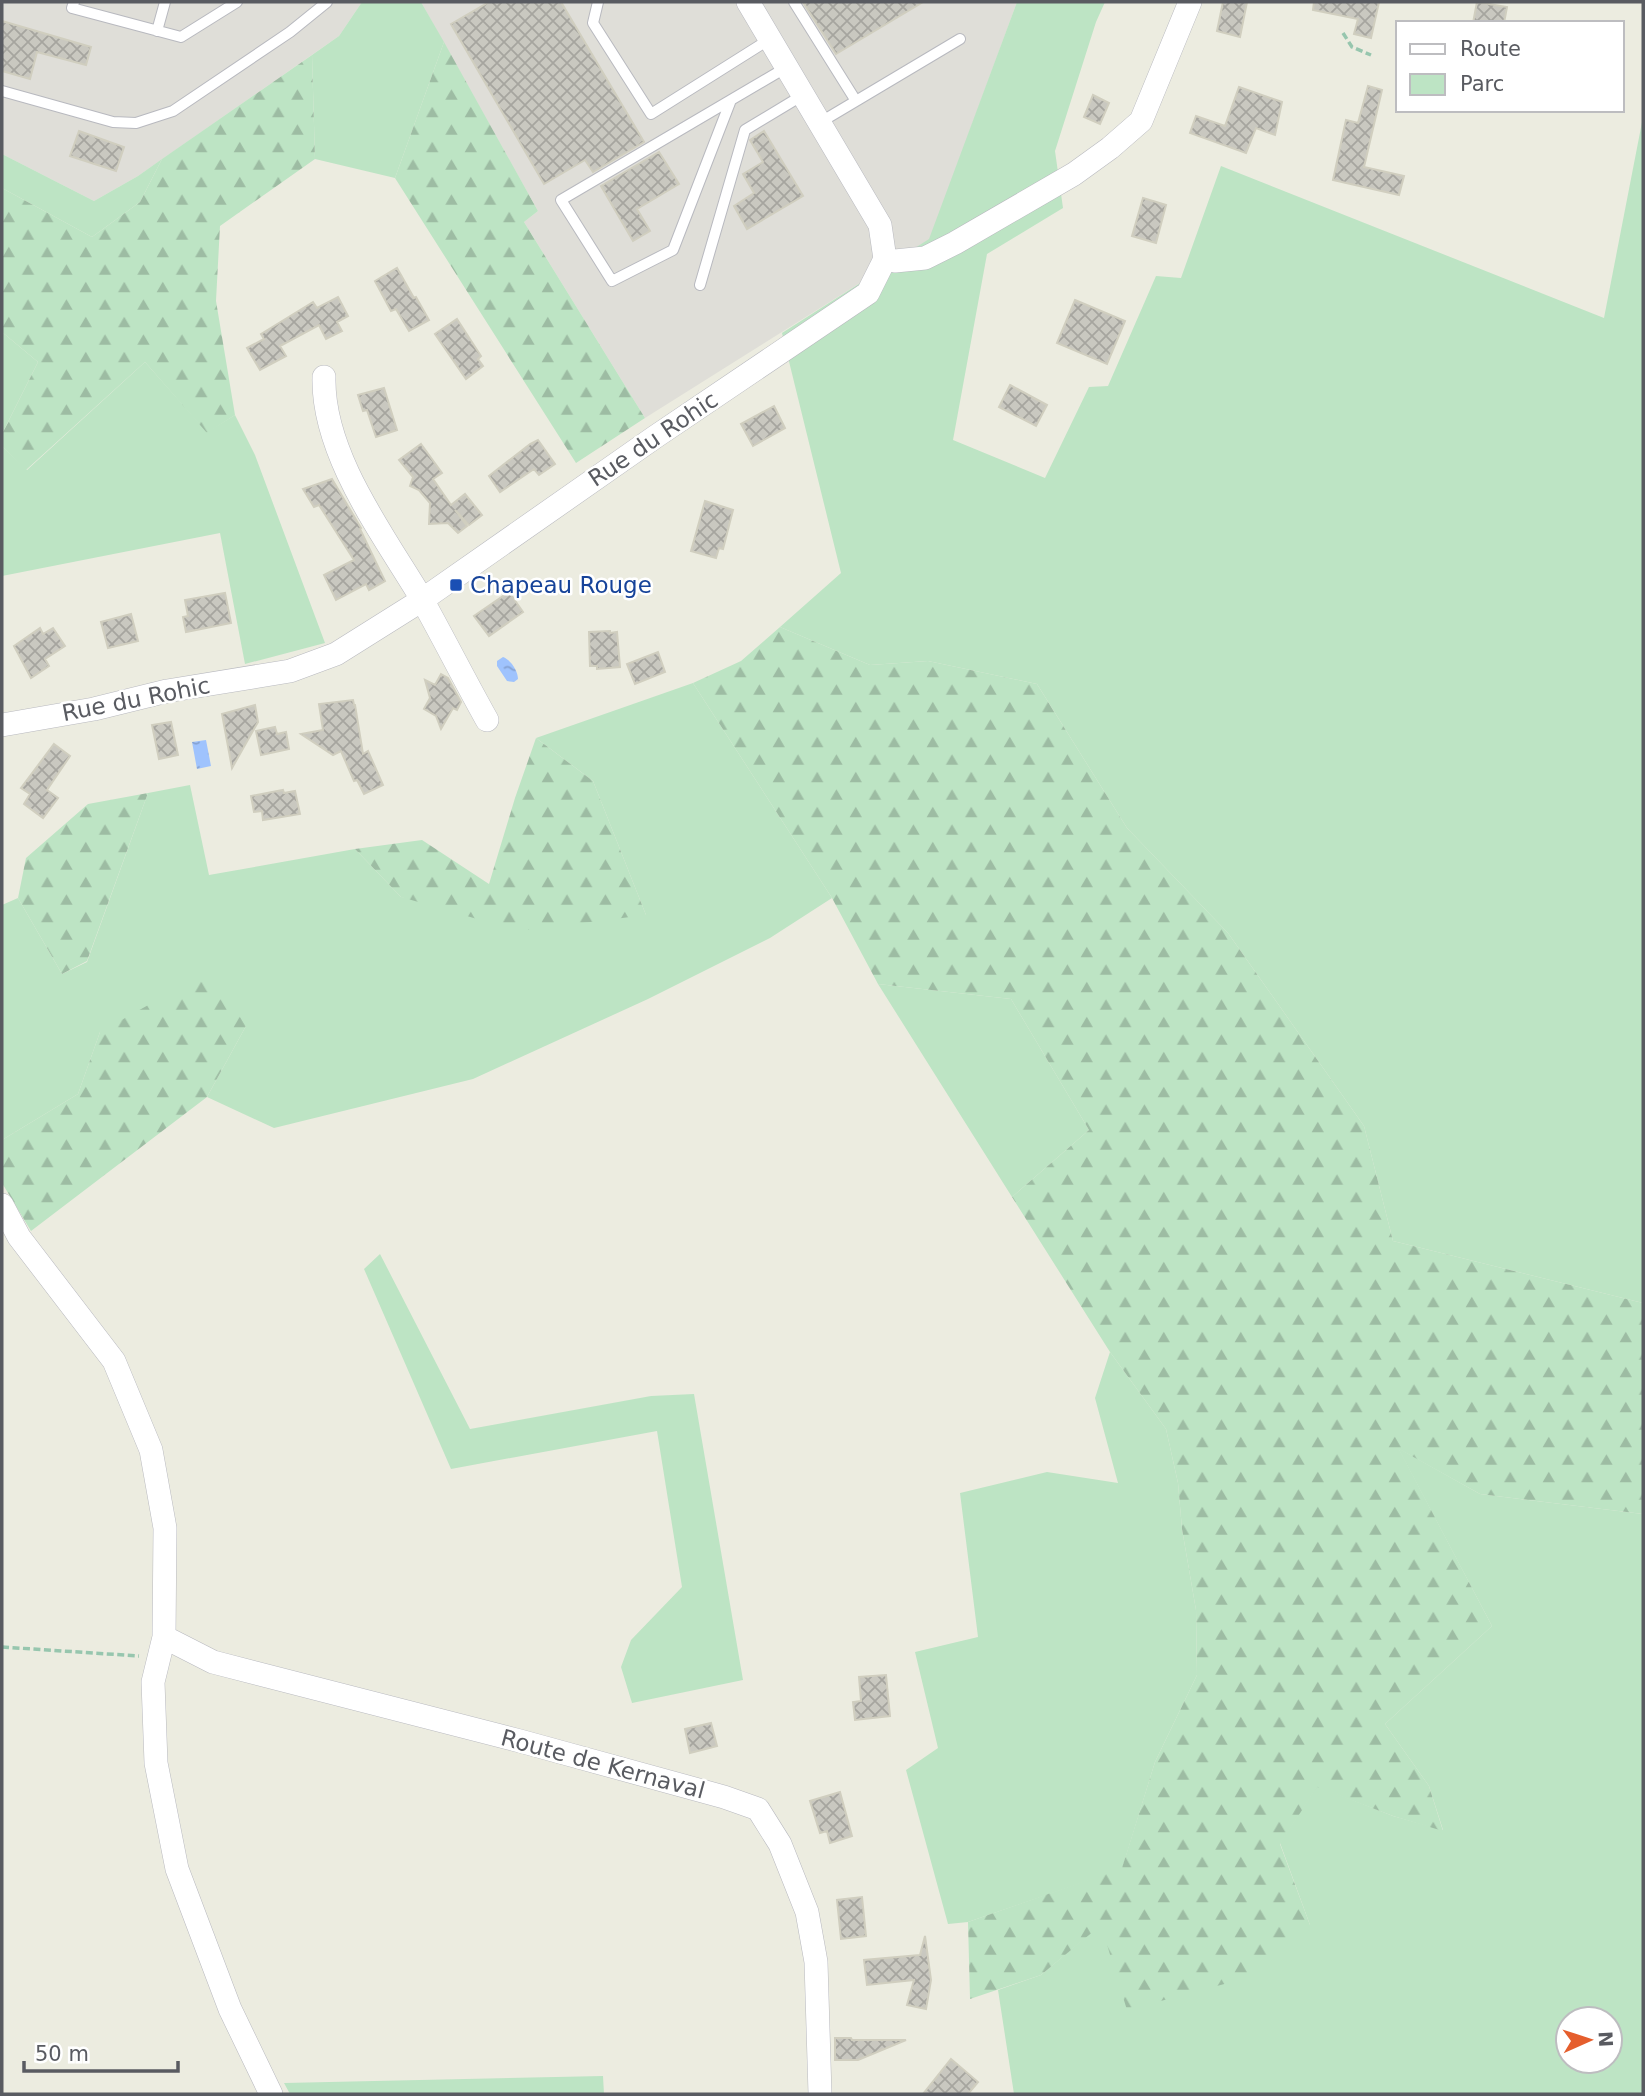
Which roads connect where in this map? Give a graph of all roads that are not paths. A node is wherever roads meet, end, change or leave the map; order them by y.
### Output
1 (74, 2) edge
2 (165, 2) edge
3 (237, 2) edge
4 (327, 2) edge
5 (598, 2) edge
6 (748, 2) edge
7 (794, 2) edge
8 (1190, 2) edge
9 (156, 30) junction
10 (770, 39) junction
11 (960, 39) dead end
12 (787, 67) junction
13 (2, 91) edge
14 (803, 95) junction
15 (731, 100) junction
16 (856, 101) junction
17 (820, 123) junction
18 (885, 258) junction
19 (700, 285) dead end
20 (324, 377) dead end
21 (422, 600) junction
22 (486, 720) dead end
23 (2, 725) edge
24 (2, 1205) edge
25 (161, 1647) junction
26 (271, 2094) edge
27 (820, 2094) edge

1 - 9 lane
2 - 9 lane
3 - 9 lane
4 - 13 lane
5 - 10 lane
6 - 10 street
7 - 16 lane
8 - 18 street
10 - 12 street
11 - 16 lane
12 - 14 street
12 - 15 lane
14 - 17 street
14 - 19 lane
15 - 15 lane
16 - 17 lane
17 - 18 street
18 - 21 street, Rue du Rohic
20 - 21 street
21 - 22 street
21 - 23 street, Rue du Rohic
24 - 25 street
25 - 26 street
25 - 27 street, Route de Kernaval

